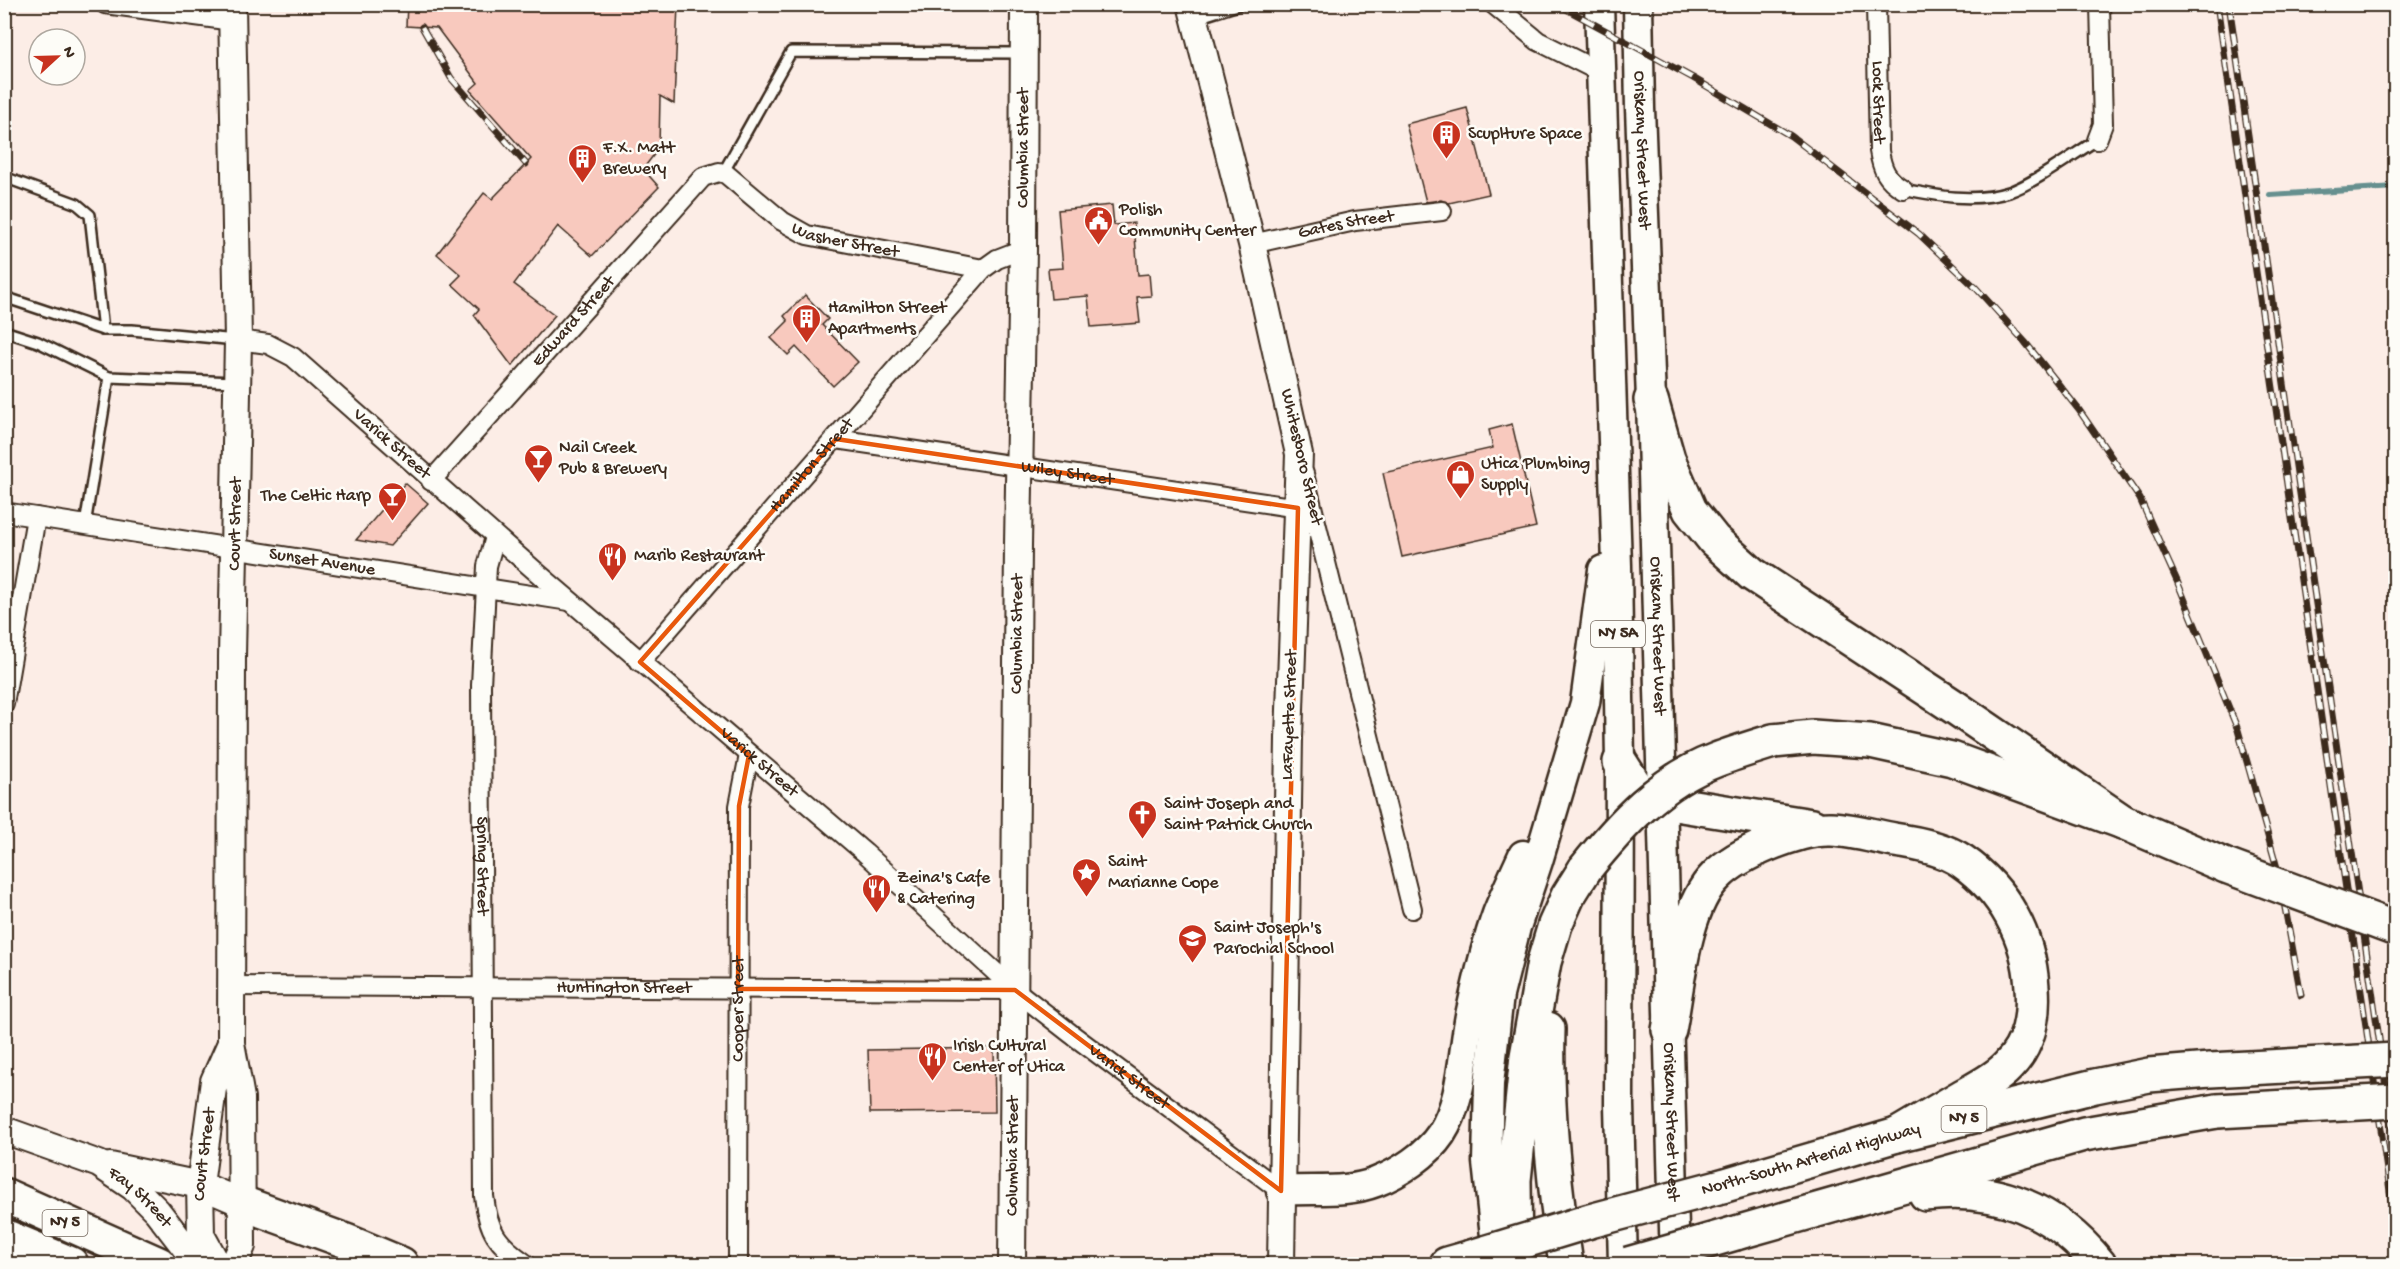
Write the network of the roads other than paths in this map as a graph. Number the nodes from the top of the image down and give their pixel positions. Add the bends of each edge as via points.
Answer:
1 (105, 4) edge
2 (1023, 4) edge
3 (1240, 4) edge
4 (1493, 4) edge
5 (1599, 4) edge
6 (1638, 4) edge
7 (1876, 4) edge
8 (2100, 4) edge
9 (1193, 12) edge
10 (232, 13) edge
11 (1023, 53) junction
12 (1602, 74) junction
13 (2097, 140) joint
14 (723, 173) junction
15 (4, 177) edge
16 (1903, 189) joint
17 (1442, 211) dead end
18 (1252, 244) junction
19 (1023, 249) junction
20 (982, 269) junction
21 (4, 297) edge
22 (103, 330) junction
23 (4, 331) edge
24 (238, 340) junction
25 (109, 377) junction
26 (238, 382) junction
27 (1652, 399) junction
28 (836, 439) junction
29 (1299, 454) junction
30 (1020, 467) junction
31 (431, 481) junction
32 (1614, 482) junction
33 (1298, 508) junction
34 (4, 512) edge
35 (36, 517) junction
36 (86, 525) junction
37 (495, 537) junction
38 (235, 549) junction
39 (485, 589) junction
40 (569, 601) junction
41 (640, 662) junction
42 (4, 704) edge
43 (749, 755) junction
44 (1620, 762) junction
45 (1663, 802) junction
46 (1553, 812) junction
47 (2123, 822) junction
48 (1830, 829) junction
49 (1585, 869) junction
50 (1412, 909) dead end
51 (2396, 929) edge
52 (232, 986) junction
53 (482, 986) junction
54 (738, 989) junction
55 (1015, 990) junction
56 (1669, 1030) junction
57 (231, 1042) junction
58 (2396, 1060) edge
59 (2396, 1101) edge
60 (4, 1130) edge
61 (1897, 1135) junction
62 (99, 1164) junction
63 (200, 1185) junction
64 (1281, 1191) junction
65 (4, 1195) edge
66 (242, 1203) junction
67 (1832, 1206) junction
68 (4, 1236) edge
69 (1471, 1262) edge
70 (1674, 1262) edge
71 (71, 1264) edge
72 (159, 1264) edge
73 (198, 1264) edge
74 (217, 1264) edge
75 (234, 1264) edge
76 (401, 1264) edge
77 (526, 1264) edge
78 (738, 1264) edge
79 (1012, 1264) edge
80 (1281, 1264) edge
81 (1515, 1264) edge
82 (1566, 1264) edge
83 (1623, 1264) edge
84 (1628, 1264) edge
85 (2098, 1264) edge

1 - 10 street
2 - 11 street, Columbia Street
3 - 9 lane
4 - 12 street via 1538,41
5 - 12 main road, Oriskany Street West / NY 5A
6 - 27 main road, Oriskany Street West / NY 5A
7 - 16 street, Lock Street via 1881,167 1890,182
8 - 13 street via 2103,124
9 - 18 street, Whitesboro Street
10 - 24 street, Court Street
11 - 14 lane via 792,52
11 - 19 street, Columbia Street
12 - 32 main road, Oriskany Street West / NY 5A
13 - 16 lane via 2009,192 1970,198
14 - 20 street, Washer Street via 782,221 807,235
14 - 31 street, Edward Street via 703,177
15 - 22 lane via 77,204 90,215
17 - 18 street, Gates Street via 1355,221
18 - 29 street, Whitesboro Street
19 - 20 street
19 - 30 street, Columbia Street
20 - 28 street, Hamilton Street
21 - 22 lane
22 - 24 lane
23 - 25 lane via 38,342
24 - 26 street, Court Street
24 - 31 street, Varick Street via 268,344 293,357
25 - 26 lane
25 - 36 lane
26 - 38 street, Court Street
27 - 45 main road, Oriskany Street West / NY 5A
27 - 47 highway via 1668,459 1690,510 1752,574
28 - 30 street, Wiley Street
28 - 41 street, Hamilton Street
29 - 33 street, LaFayette Street
29 - 50 street, Whitesboro Street
30 - 33 street, Wiley Street
30 - 55 street, Columbia Street
31 - 37 street, Varick Street
32 - 44 main road, Oriskany Street West / NY 5A
32 - 46 main road via 1585,703
33 - 64 street, LaFayette Street via 1289,738
34 - 35 street, Sunset Avenue
35 - 36 street, Sunset Avenue
35 - 42 street
36 - 38 street, Sunset Avenue
37 - 39 street, Spring Street
37 - 40 street, Varick Street
38 - 39 street, Sunset Avenue
38 - 52 street, Court Street
39 - 40 street, Sunset Avenue
39 - 53 street, Spring Street via 481,685
40 - 41 street, Varick Street
41 - 43 street, Varick Street
43 - 54 street, Cooper Street via 739,806
43 - 55 street, Varick Street via 866,853
44 - 45 highway via 1638,790
44 - 83 main road, Oriskany Street West / NY 5A via 1619,1105
45 - 48 highway
45 - 56 main road, Oriskany Street West / NY 5A
46 - 64 main road via 1525,850 1497,915 1471,1011 1452,1111 1441,1134 1411,1162 1374,1183 1338,1191
46 - 69 main road via 1499,995 1489,1084 1487,1162
47 - 49 highway, bridge via 1952,759 1870,741 1813,737 1773,741 1714,760 1670,784 1616,830
47 - 51 highway, bridge via 2226,866
48 - 56 highway via 1784,838 1732,862 1714,877 1697,901
48 - 61 highway via 1917,844 1960,859 2004,901 2027,951 2034,1004 2031,1027 2022,1047 1990,1081
49 - 81 highway via 1555,925 1544,962 1527,1056 1514,1180
49 - 82 highway via 1562,946 1549,1022 1547,1062 1555,1188
52 - 53 street, Huntington Street
52 - 57 street, Court Street
53 - 54 street, Huntington Street
53 - 77 street, Spring Street via 487,1217 505,1250
54 - 55 street, Huntington Street
54 - 78 street, Cooper Street
55 - 64 street, Varick Street
55 - 79 street, Columbia Street
56 - 70 main road, Oriskany Street West / NY 5A
57 - 63 street, Court Street via 214,1081
57 - 66 street, Court Street via 241,1098
58 - 61 highway, North-South Arterial Highway / NY 5, bridge via 2149,1075
59 - 67 highway, bridge via 2217,1111 2084,1134
60 - 62 street, Fay Street
61 - 69 highway, North-South Arterial Highway / NY 5, bridge via 1590,1221
62 - 63 street, Fay Street
62 - 73 street, Fay Street via 149,1203
63 - 66 street, Fay Street
63 - 74 street, Court Street via 201,1235
64 - 80 street, LaFayette Street
65 - 72 highway, NY 5
66 - 75 street, Court Street via 242,1246
66 - 76 highway
67 - 84 highway, bridge
67 - 85 highway via 1949,1191 2003,1197 2057,1224 2085,1247
68 - 71 highway, NY 5

